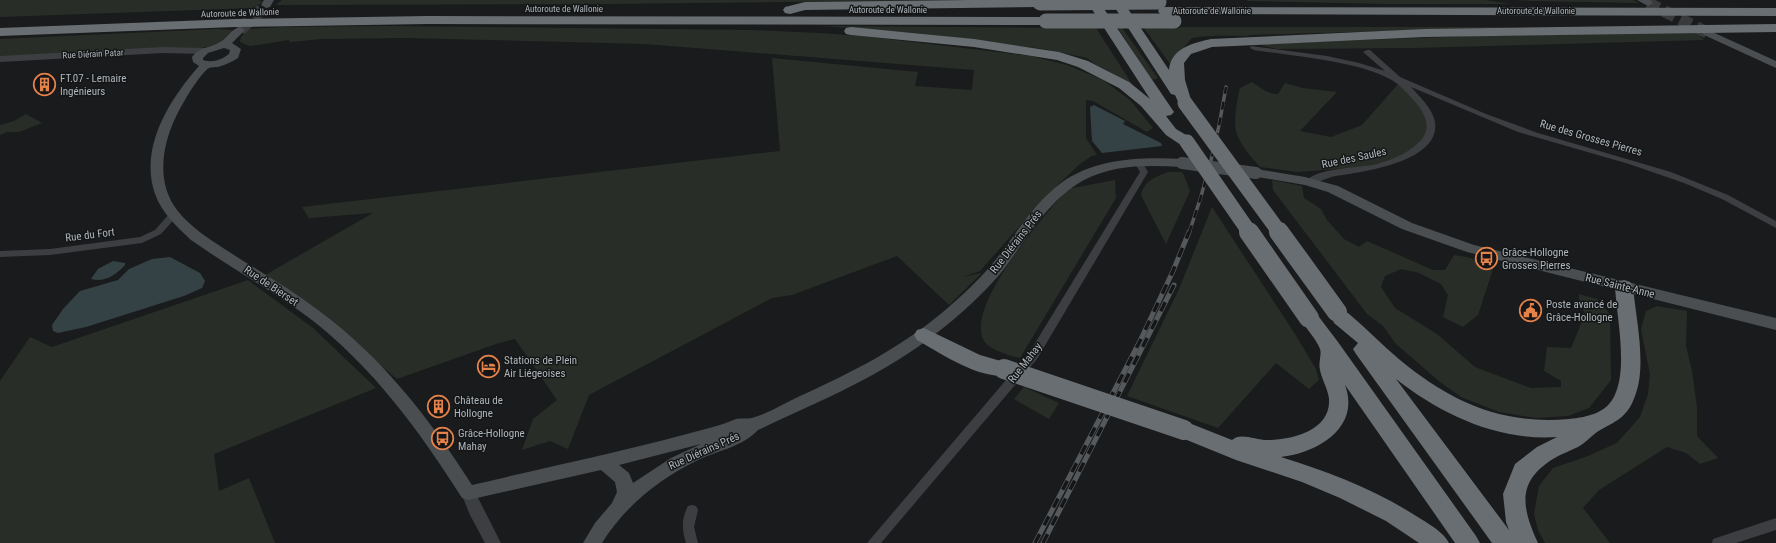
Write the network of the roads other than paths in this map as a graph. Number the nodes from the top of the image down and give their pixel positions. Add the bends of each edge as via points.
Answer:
1 (973, 0) edge
2 (1086, 0) edge
3 (1092, 0) edge
4 (1106, 0) edge
5 (1116, 0) edge
6 (1227, 0) edge
7 (1493, 0) edge
8 (990, 2) junction
9 (1192, 3) junction
10 (1162, 6) junction
11 (790, 10) junction
12 (1043, 11) junction
13 (1517, 11) junction
14 (1571, 11) junction
15 (1776, 12) edge
16 (1103, 17) junction
17 (725, 21) junction
18 (1776, 21) edge
19 (0, 22) edge
20 (1776, 28) edge
21 (240, 30) tunnel mouth
22 (0, 32) edge
23 (1708, 33) tunnel mouth
24 (1145, 44) junction
25 (223, 45) junction
26 (1254, 48) dead end
27 (1367, 52) dead end
28 (202, 58) junction
29 (0, 59) edge
30 (1776, 65) edge
31 (1172, 77) junction
32 (1398, 80) junction
33 (1150, 99) junction
34 (1138, 162) junction
35 (1310, 182) junction
36 (173, 215) junction
37 (1776, 225) edge
38 (0, 254) edge
39 (1624, 287) junction
40 (1339, 315) junction
41 (1776, 324) edge
42 (929, 332) junction
43 (1331, 347) junction
44 (752, 425) junction
45 (1592, 425) junction
46 (1187, 431) junction
47 (602, 462) junction
48 (468, 493) junction
49 (619, 506) junction
50 (692, 510) dead end
51 (1776, 524) edge
52 (493, 543) edge
53 (592, 543) edge
54 (692, 543) edge
55 (873, 543) edge
56 (1437, 543) edge
57 (1468, 543) edge
58 (1505, 543) edge
59 (1526, 543) edge
60 (1718, 543) edge

1 - 8 highway
2 - 16 highway
3 - 16 highway
4 - 24 highway
5 - 24 highway
6 - 9 highway
7 - 14 highway
8 - 11 highway via 805,6
8 - 12 highway
9 - 10 highway
9 - 13 highway via 1499,7
10 - 12 highway, Autoroute de Wallonie
10 - 13 highway, Autoroute de Wallonie
11 - 12 highway, Autoroute de Wallonie
11 - 19 highway, Autoroute de Wallonie via 318,10
12 - 17 highway, Autoroute de Wallonie
12 - 18 highway, Autoroute de Wallonie, bridge via 1174,21
13 - 14 highway, Autoroute de Wallonie
14 - 15 highway, Autoroute de Wallonie
16 - 33 highway
17 - 22 highway, Autoroute de Wallonie via 305,21
17 - 33 highway via 740,25 905,36 1059,56 1083,64
20 - 31 highway via 1425,33 1221,42 1200,45 1184,53 1178,59
21 - 25 main road
23 - 30 main road
24 - 31 highway
25 - 28 main road
25 - 28 main road via 236,49 234,56 221,63
26 - 32 street, Rue des Grosses Pierres via 1354,64
27 - 32 street, Rue des Saules
28 - 29 street, Rue Diérain Patar via 186,51 163,50
28 - 36 main road, Rue de Bierset via 170,116 157,162 157,178
31 - 40 highway, bridge via 1185,103
32 - 35 street, Rue des Saules via 1426,109 1432,121 1431,132 1425,141 1405,157 1364,169 1325,175
32 - 37 street, Rue des Grosses Pierres via 1522,131 1674,176 1764,216
33 - 43 highway, bridge via 1171,132 1187,142
34 - 35 main road, Rue Diérains Prés, bridge via 1182,163
34 - 42 main road, Rue Diérains Prés via 1084,175 1058,192 984,282
34 - 55 street, Rue Mahay via 1144,172 1033,356
35 - 39 main road, Rue Sainte-Anne via 1343,193 1436,238
36 - 38 street, Rue du Fort via 158,232 142,240 50,252
36 - 48 main road, Rue de Bierset via 202,242 277,289 344,339 387,381 424,428
39 - 41 main road, Rue Sainte-Anne
39 - 45 highway via 1631,359 1629,386 1624,398 1610,416
40 - 45 highway via 1393,366 1421,387 1465,411 1516,427 1552,429
40 - 58 highway
42 - 44 main road, Rue Diérains Prés via 871,370
42 - 46 highway, bridge via 959,353
43 - 46 highway via 1328,365 1340,405 1324,432 1294,447 1267,448 1246,447
43 - 57 highway
44 - 47 main road, Rue Diérains Prés via 739,425 706,436
44 - 49 main road, Rue Diérains Prés via 743,434 664,469
45 - 59 highway via 1571,440 1544,453 1522,471 1514,494 1517,522
46 - 56 highway via 1349,491 1391,512
47 - 48 main road, Rue Diérains Prés
47 - 49 main road, Rue Diérains Prés via 623,478 626,492
48 - 52 street
49 - 53 main road, Rue Diérains Prés
50 - 54 street via 688,527
51 - 60 street

